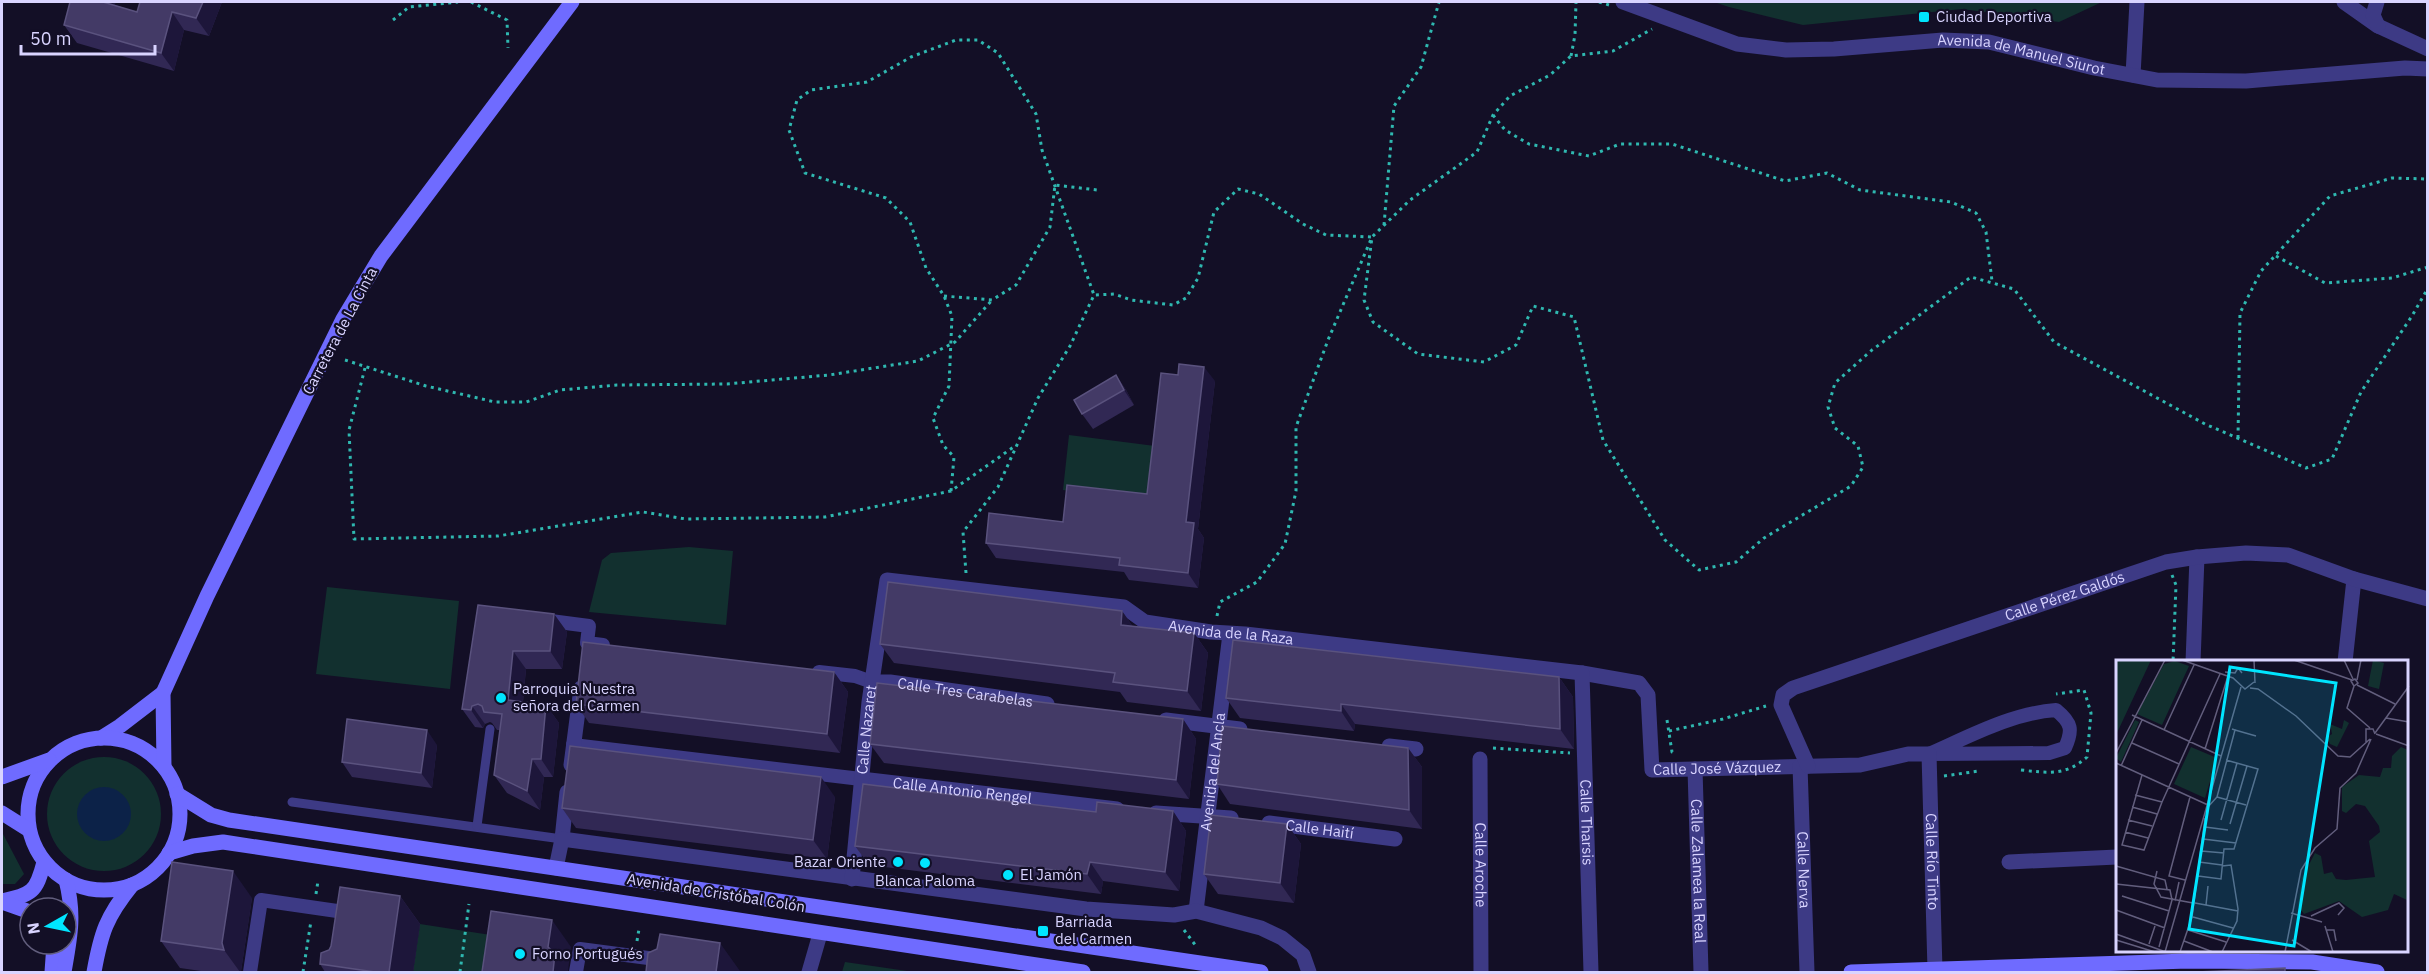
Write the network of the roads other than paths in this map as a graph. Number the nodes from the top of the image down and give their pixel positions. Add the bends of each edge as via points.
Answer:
1 (572, 2) edge
2 (2137, 2) edge
3 (2344, 2) edge
4 (2377, 2) edge
5 (1629, 3) edge
6 (2378, 26) junction
7 (2427, 49) edge
8 (2427, 69) edge
9 (2133, 75) junction
10 (2198, 557) junction
11 (2354, 579) junction
12 (887, 580) joint
13 (2427, 599) edge
14 (534, 620) edge
15 (1230, 634) junction
16 (622, 647) edge
17 (2193, 660) edge
18 (2345, 660) edge
19 (808, 670) edge
20 (1582, 673) junction
21 (582, 677) edge
22 (872, 682) junction
23 (162, 693) junction
24 (1065, 706) edge
25 (1147, 717) edge
26 (1219, 727) junction
27 (490, 729) edge
28 (1254, 731) edge
29 (101, 738) junction
30 (1370, 744) edge
31 (1968, 744) joint
32 (573, 745) junction
33 (1416, 749) dead end
34 (1484, 754) road end
35 (1929, 754) junction
36 (50, 760) junction
37 (1804, 766) junction
38 (164, 767) junction
39 (1695, 769) junction
40 (2, 777) edge
41 (861, 779) junction
42 (177, 794) junction
43 (292, 802) dead end
44 (2, 813) edge
45 (1208, 815) junction
46 (477, 826) junction
47 (29, 830) junction
48 (562, 839) junction
49 (1395, 839) dead end
50 (169, 853) junction
51 (2116, 857) edge
52 (44, 862) junction
53 (2009, 862) dead end
54 (556, 868) junction
55 (852, 879) junction
56 (66, 880) junction
57 (132, 885) junction
58 (2, 902) edge
59 (18, 908) edge
60 (1196, 911) junction
61 (348, 933) edge
62 (820, 934) junction
63 (53, 956) edge
64 (2313, 957) edge
65 (2185, 962) edge
66 (1935, 970) junction
67 (1981, 970) edge
68 (52, 972) edge
69 (64, 972) edge
70 (94, 972) edge
71 (250, 972) edge
72 (576, 972) edge
73 (669, 972) edge
74 (809, 972) edge
75 (1083, 972) edge
76 (1261, 972) edge
77 (1309, 972) edge
78 (1481, 972) edge
79 (1591, 972) edge
80 (1701, 972) edge
81 (1807, 972) edge
82 (1851, 972) edge
83 (2377, 972) edge

1 - 23 main road, Carretera de La Cinta via 381,256 349,308
2 - 9 street
3 - 6 street
4 - 6 street via 2373,15
5 - 9 street, Avenida de Manuel Siurot via 1737,44 1786,50 1943,40 1989,42
6 - 7 street
8 - 9 street, Avenida de Manuel Siurot via 2246,81 2157,80
10 - 11 street, Calle Pérez Galdós via 2288,555
10 - 17 street
10 - 37 street, Calle Pérez Galdós via 2166,562 1793,688 1783,695 1782,705
11 - 13 street, Calle Pérez Galdós
11 - 18 street
12 - 15 street, Avenida de la Raza via 1124,608 1145,622
12 - 22 street, Calle Nazaret
14 - 16 street via 589,626 586,649
15 - 20 street, Avenida de la Raza
15 - 26 street, Avenida del Ancla
19 - 22 street, Calle Tres Carabelas
20 - 39 street, Calle José Vázquez via 1639,683 1648,695 1652,770
20 - 79 street, Calle Tharsis
21 - 32 street
22 - 24 street, Calle Tres Carabelas
22 - 41 street, Calle Nazaret
23 - 29 main road, Carretera de La Cinta
23 - 38 main road, Carretera de La Cinta
25 - 26 street
26 - 28 street
26 - 45 street, Avenida del Ancla
27 - 46 lane
29 - 36 main road via 65,748
29 - 38 main road via 125,741 146,751
30 - 33 street
31 - 31 street via 1968,748 2056,747 2067,735 2065,724 2051,716
32 - 41 street, Calle Antonio Rengel
32 - 48 street
34 - 78 street, Calle Aroche
35 - 35 street via 2049,753 2065,748 2071,734 2068,719 2056,710 2038,711
35 - 37 street, Calle José Vázquez via 1908,754 1860,765
35 - 66 street, Calle Río Tinto
36 - 40 main road
36 - 47 main road via 31,792
37 - 39 street, Calle José Vázquez
37 - 81 street, Calle Nerva
38 - 42 main road
39 - 80 street, Calle Zalamea la Real
41 - 45 street, Calle Antonio Rengel via 1188,817
41 - 55 street, Calle Nazaret
42 - 50 main road via 180,814
42 - 54 main road, Avenida de Cristóbal Colón via 211,815 229,820
43 - 46 lane
44 - 47 main road
45 - 49 street, Calle Haití
45 - 60 street, Avenida del Ancla
46 - 48 lane
47 - 52 main road
48 - 54 street
48 - 55 street
50 - 57 main road via 147,877
50 - 62 main road, Avenida de Cristóbal Colón via 223,842
51 - 53 street
52 - 56 main road
52 - 58 main road via 38,884 28,895
54 - 76 main road, Avenida de Cristóbal Colón
55 - 60 street via 1086,909 1174,915
56 - 57 main road via 98,890
56 - 69 main road via 72,903
57 - 70 main road via 101,933
58 - 59 main road
60 - 77 street via 1261,927 1282,938 1302,955
61 - 71 street via 351,913 261,900
62 - 74 street
62 - 75 main road, Avenida de Cristóbal Colón
63 - 68 main road
64 - 65 main road
64 - 83 main road
65 - 67 main road
66 - 67 main road
66 - 82 main road
72 - 73 street via 579,949 671,961

